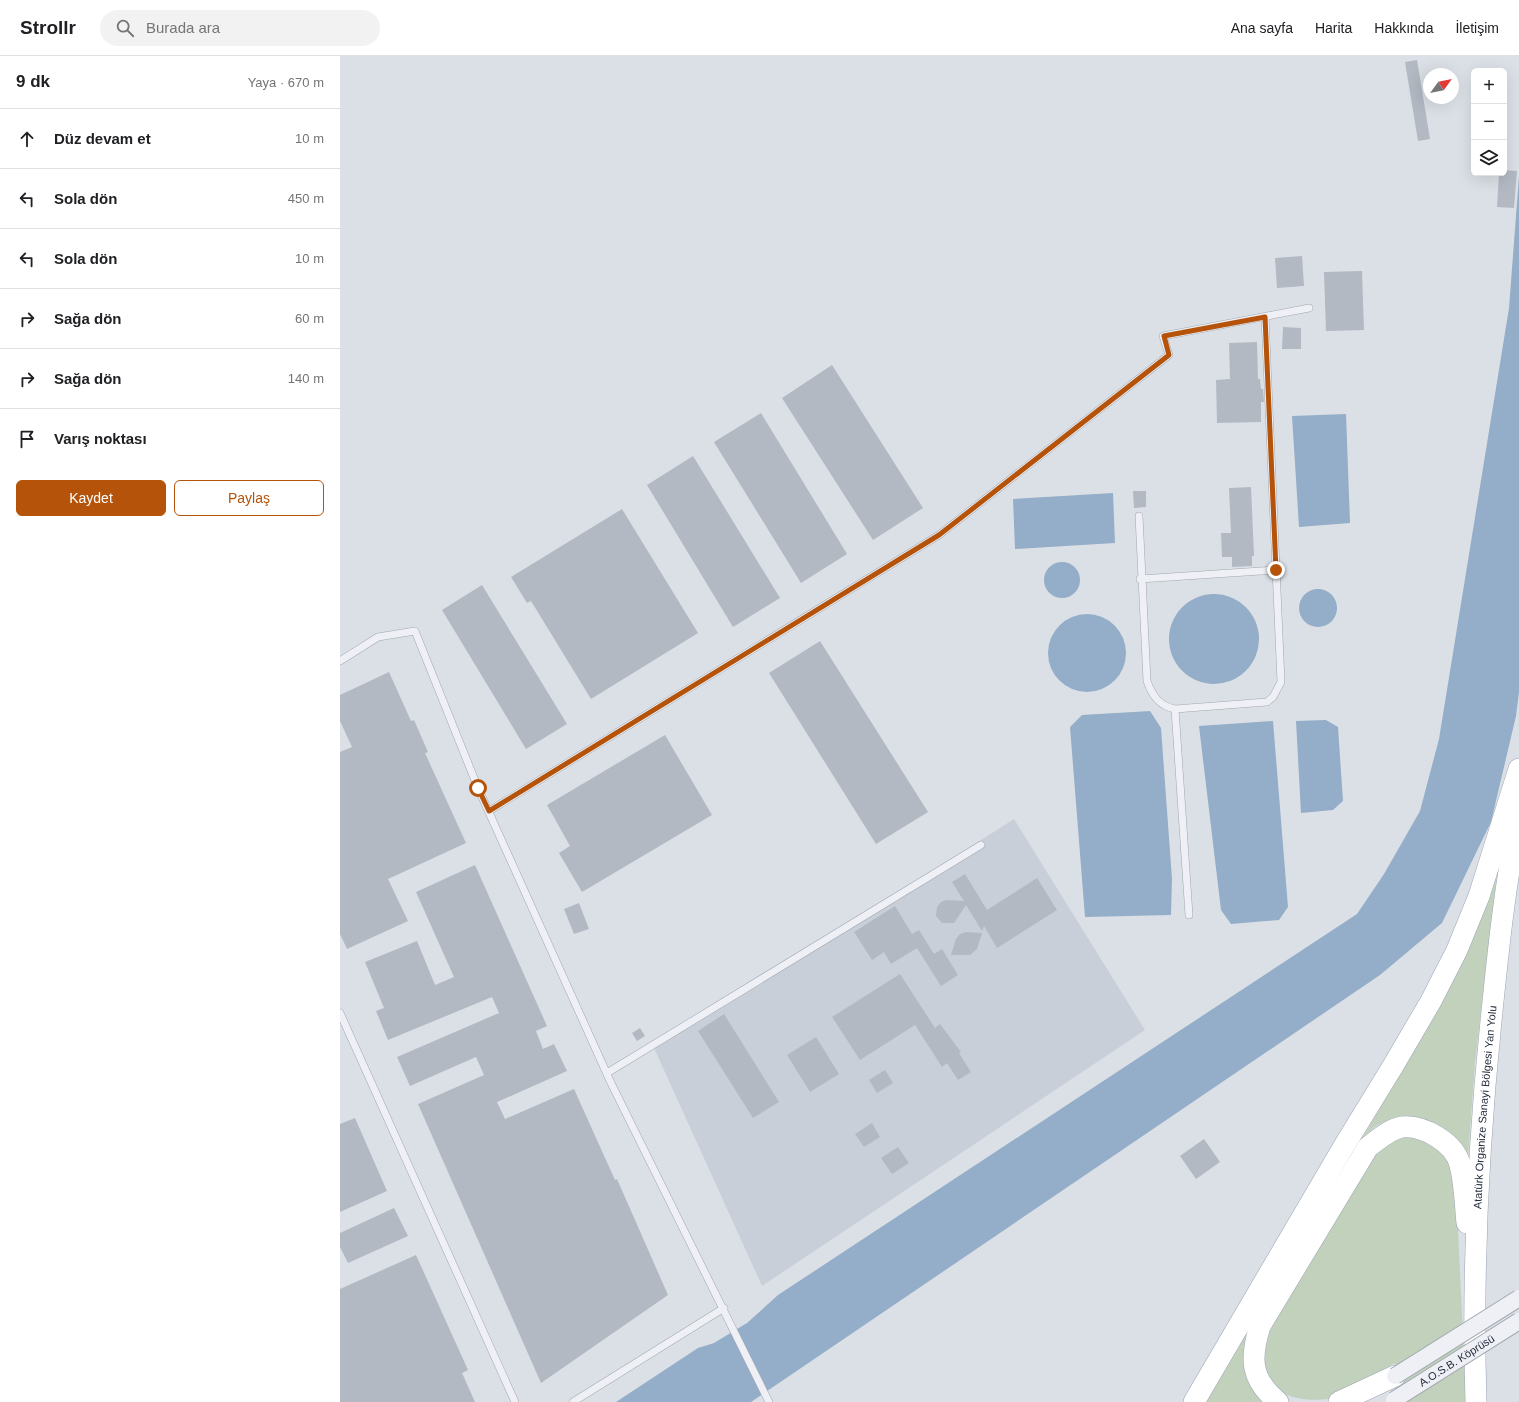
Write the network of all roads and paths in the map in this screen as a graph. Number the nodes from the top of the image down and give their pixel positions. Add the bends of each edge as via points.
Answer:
1 (1309, 308) dead end
2 (1265, 317) junction
3 (1139, 516) dead end
4 (1276, 570) junction
5 (1140, 579) junction
6 (340, 661) edge
7 (1175, 710) junction
8 (1519, 770) edge
9 (489, 811) junction
10 (1519, 815) edge
11 (981, 846) dead end
12 (1189, 915) dead end
13 (340, 1013) edge
14 (607, 1073) junction
15 (1474, 1281) junction
16 (1519, 1298) edge
17 (725, 1311) junction
18 (1519, 1321) edge
19 (1395, 1376) joint
20 (1394, 1400) dead end
21 (515, 1402) edge
22 (574, 1402) edge
23 (769, 1402) edge
24 (1194, 1402) edge
25 (1278, 1402) edge
26 (1339, 1402) edge
27 (1476, 1402) edge

1 - 2 lane
2 - 4 lane
2 - 9 lane via 1164,336 1169,355 939,535
3 - 5 lane
4 - 5 lane
4 - 7 lane via 1281,682 1273,697 1267,702
5 - 7 lane via 1147,681 1160,704
6 - 9 lane via 378,637 415,631
7 - 12 lane
8 - 24 main road via 1479,896 1457,950 1435,994
9 - 14 lane
10 - 15 main road, Atatürk Organize Sanayi Bölgesi Yan Yolu via 1499,936 1484,1090
11 - 14 lane
13 - 21 lane
14 - 17 lane
15 - 25 main road via 1460,1164 1448,1145 1422,1129 1402,1128 1386,1134 1368,1147 1260,1326 1253,1348 1254,1365 1261,1386
15 - 27 main road, Atatürk Organize Sanayi Bölgesi Yan Yolu
16 - 19 street, A.O.S.B. Köprüsü, bridge
17 - 22 lane
17 - 23 lane
18 - 20 street, A.O.S.B. Köprüsü, bridge
19 - 26 main road

